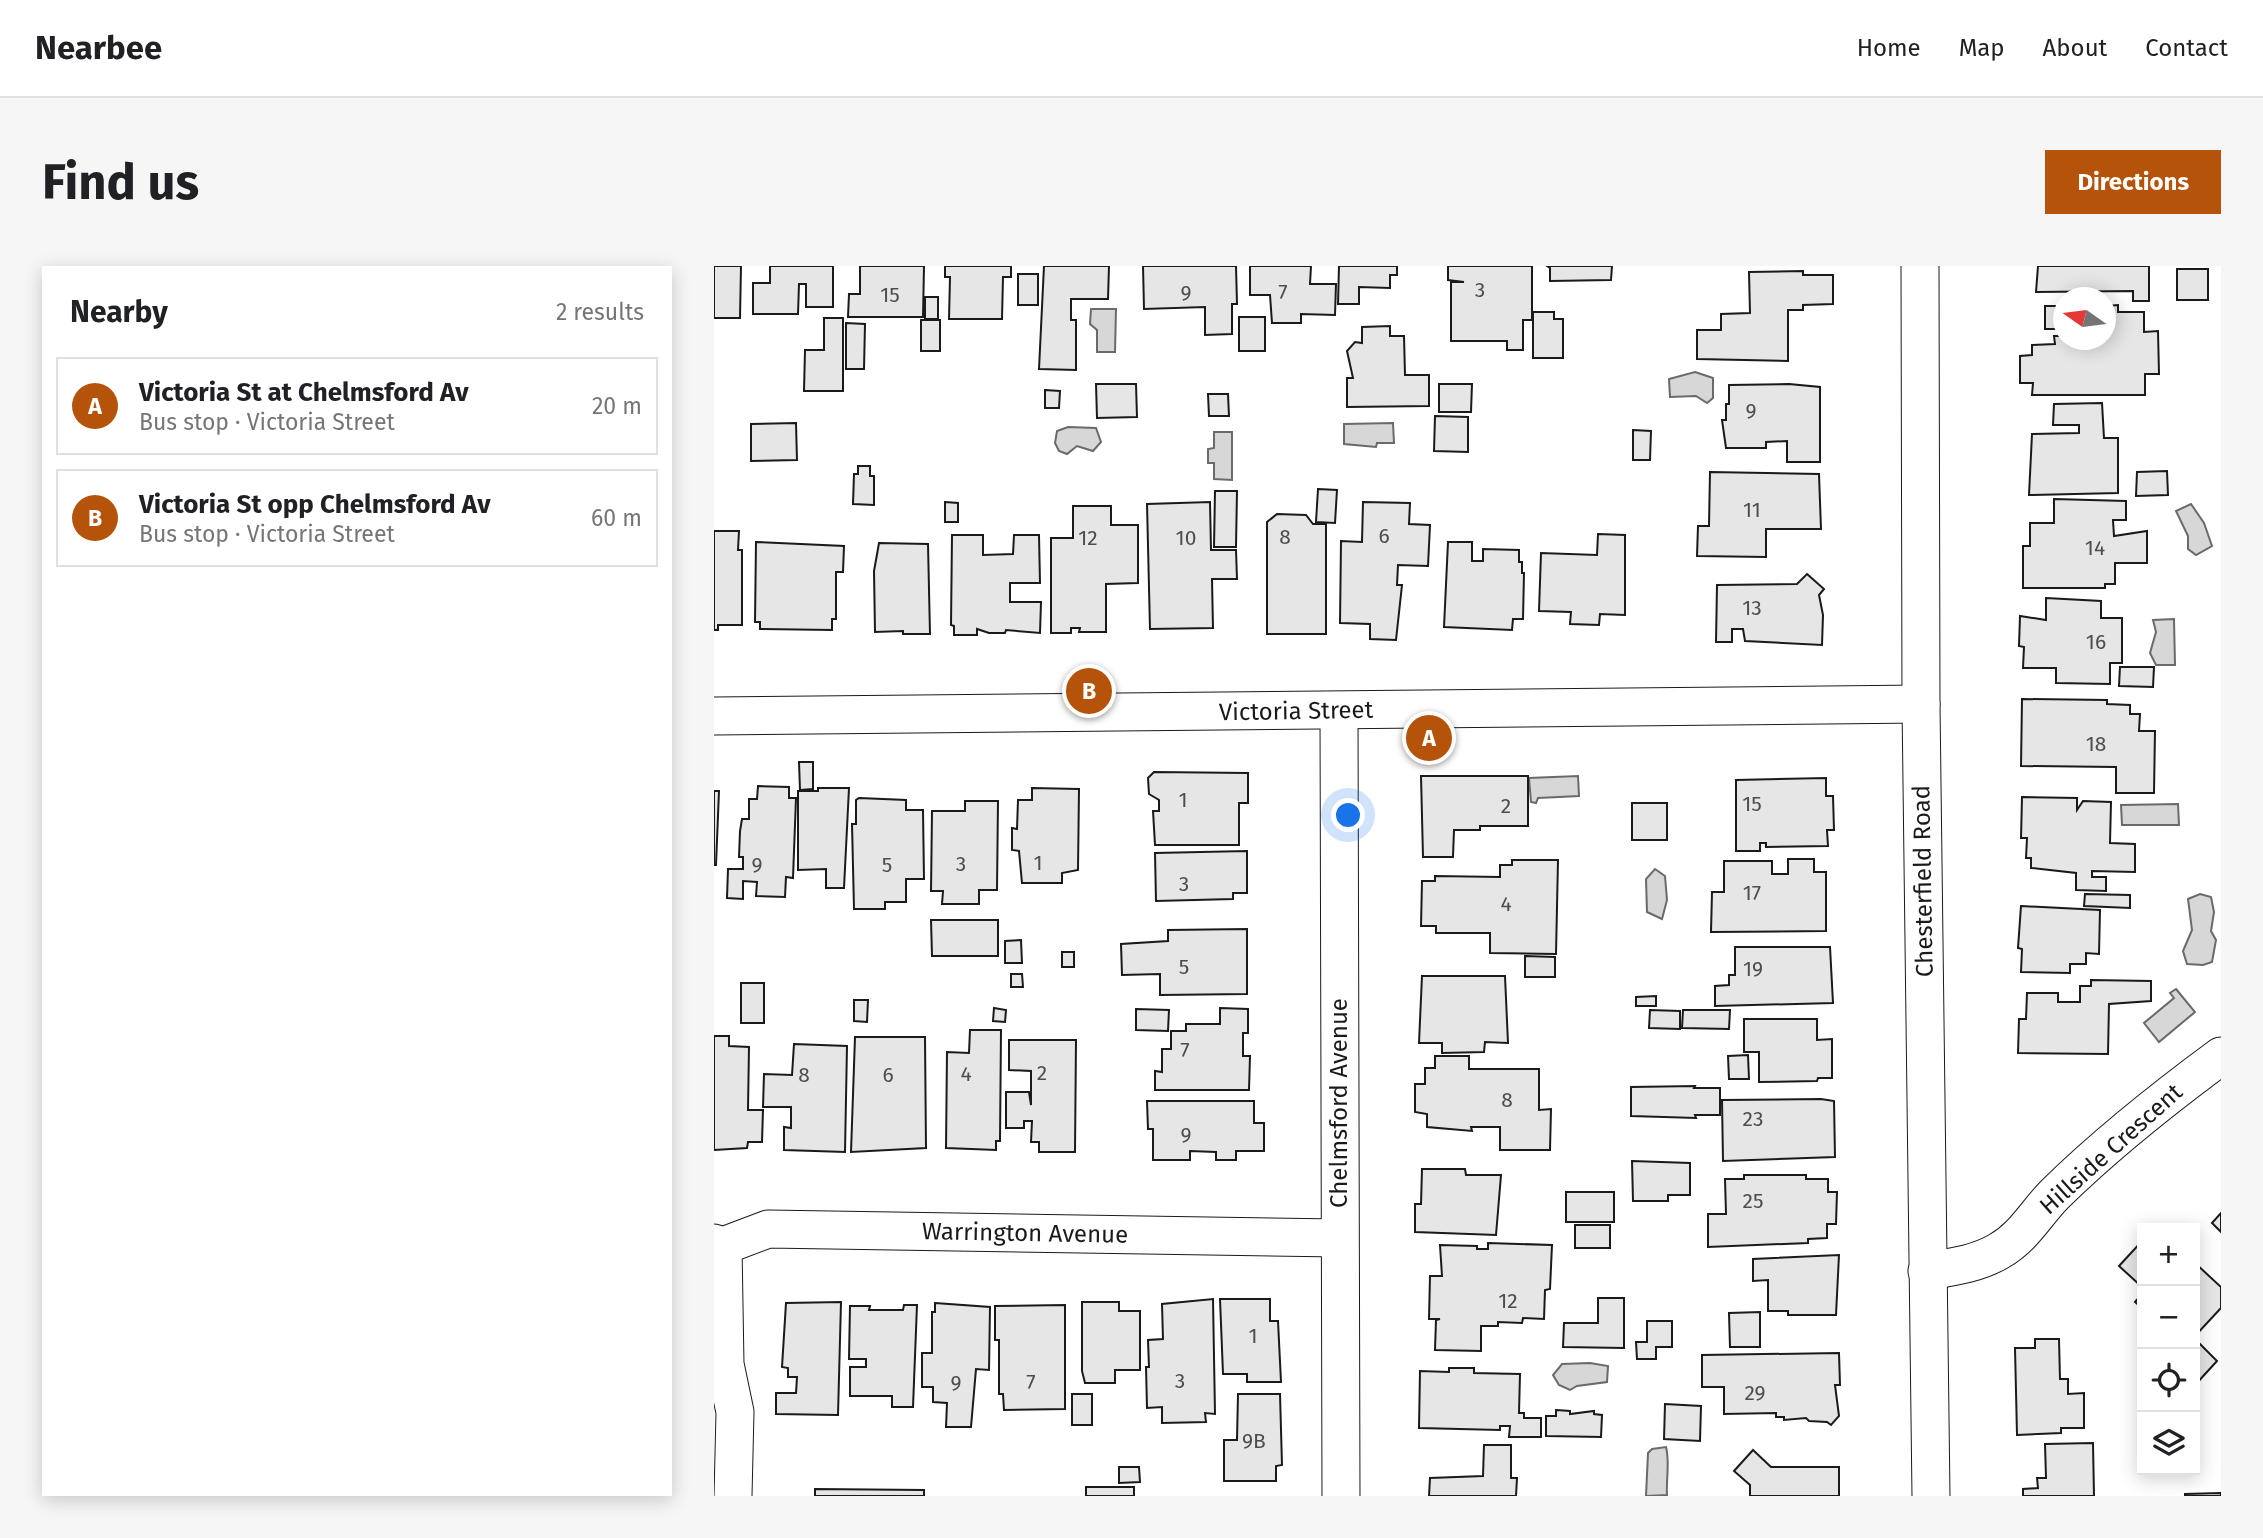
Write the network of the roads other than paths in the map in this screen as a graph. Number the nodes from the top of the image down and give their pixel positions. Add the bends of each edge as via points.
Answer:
1 (1920, 266) edge
2 (1921, 704) junction
3 (1339, 711) junction
4 (714, 716) edge
5 (2221, 1056) edge
6 (1339, 1238) junction
7 (719, 1245) edge
8 (1927, 1271) junction
9 (733, 1496) edge
10 (1340, 1496) edge
11 (1931, 1496) edge

1 - 2 street, Chesterfield Road
2 - 3 street, Victoria Street
2 - 8 street, Chesterfield Road
3 - 4 street, Victoria Street
3 - 6 street, Chelmsford Avenue
5 - 8 street, Hillside Crescent via 2054,1194 2021,1235 2002,1250 1984,1259
6 - 7 street, Warrington Avenue via 768,1229
6 - 10 street, Chelmsford Avenue
7 - 9 street via 724,1364 735,1412
8 - 11 street, Chesterfield Road

